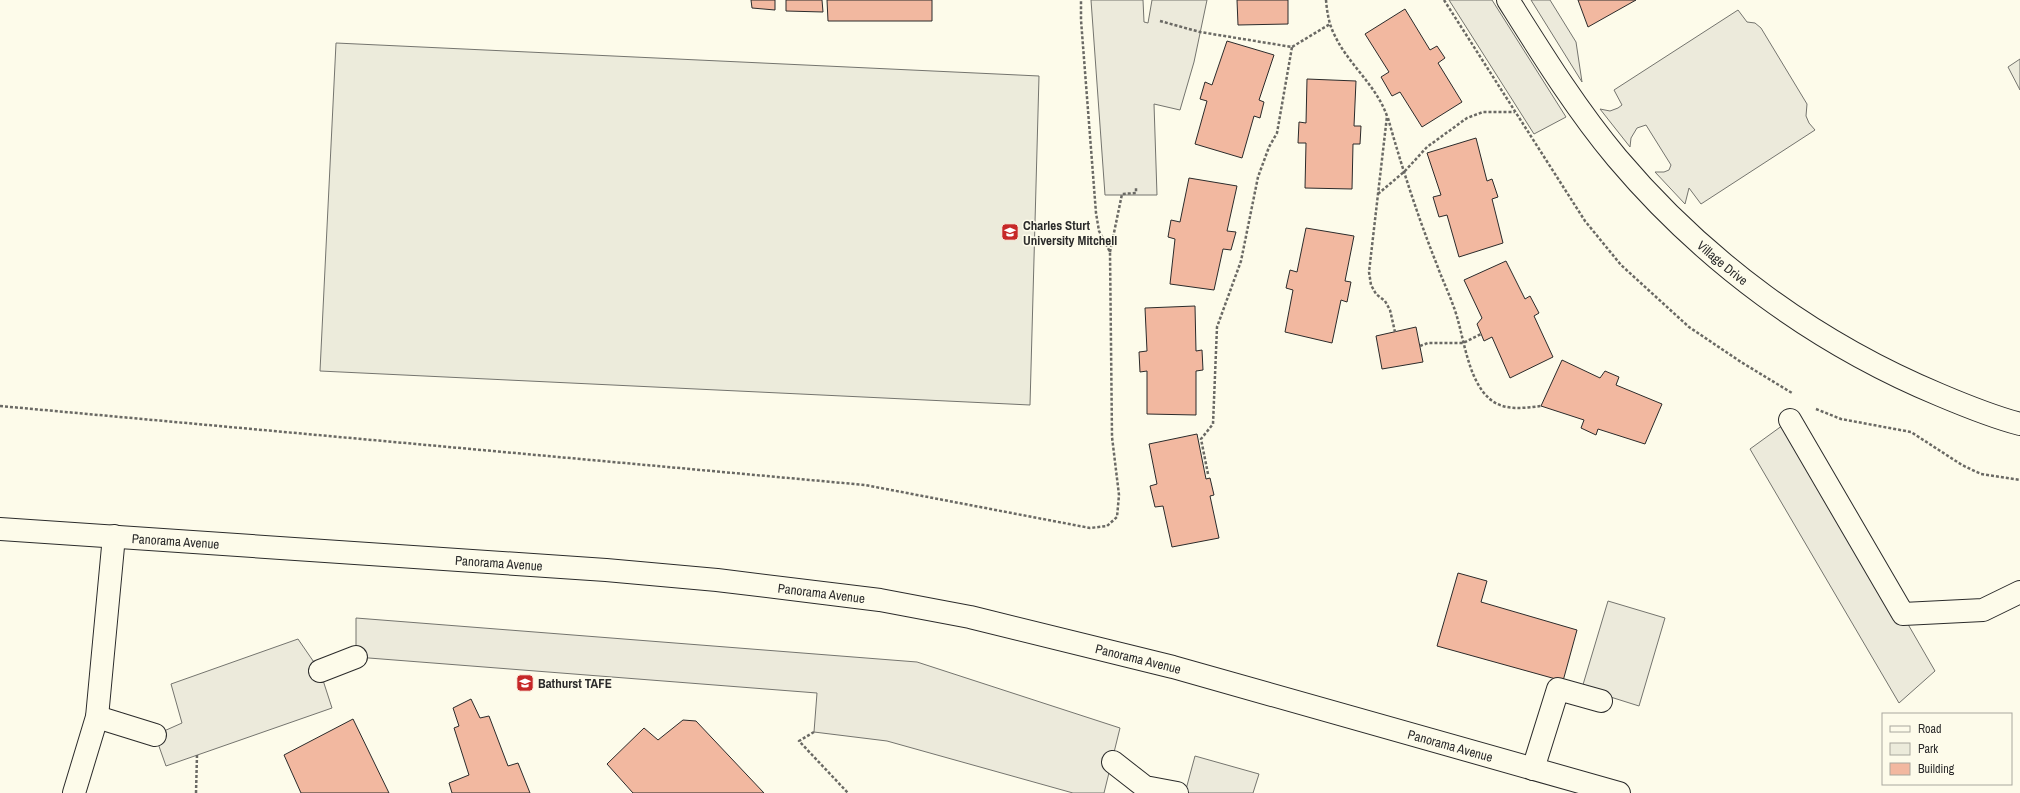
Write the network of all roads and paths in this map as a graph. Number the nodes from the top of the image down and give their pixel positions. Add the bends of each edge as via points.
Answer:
1 (1080, 0) edge
2 (1326, 0) edge
3 (1444, 0) edge
4 (1508, 0) edge
5 (1160, 21) dead end
6 (1330, 24) junction
7 (1292, 47) junction
8 (1515, 112) junction
9 (1387, 116) junction
10 (1403, 172) junction
11 (1136, 188) dead end
12 (1378, 194) junction
13 (1110, 252) junction
14 (1395, 332) dead end
15 (1481, 334) dead end
16 (1463, 343) junction
17 (1420, 346) dead end
18 (1794, 394) dead end
19 (0, 406) edge
20 (1541, 406) dead end
21 (1811, 407) dead end
22 (1790, 420) dead end
23 (2020, 424) edge
24 (1208, 474) dead end
25 (2020, 480) edge
26 (0, 529) edge
27 (114, 536) junction
28 (2020, 592) edge
29 (356, 657) dead end
30 (320, 671) dead end
31 (1601, 701) dead end
32 (97, 717) junction
33 (814, 732) dead end
34 (155, 736) dead end
35 (197, 755) dead end
36 (1112, 762) dead end
37 (1533, 769) junction
38 (1144, 790) edge
39 (74, 793) edge
40 (196, 793) edge
41 (848, 793) edge
42 (1177, 793) edge
43 (1619, 793) edge

1 - 13 path via 1096,214 1099,232
2 - 6 path
3 - 8 path
4 - 23 street, Village Drive via 1555,75 1608,147 1702,246 1806,326 1851,353 1952,400
5 - 7 path via 1200,32
6 - 7 path
6 - 9 path via 1347,55 1382,102
7 - 24 path via 1277,133 1258,177 1241,261 1218,328 1213,424 1201,439
8 - 10 path via 1483,112 1467,118 1427,147
8 - 18 path via 1584,221 1621,265 1689,327
9 - 10 path
9 - 12 path
10 - 12 path
10 - 16 path via 1454,306
11 - 13 path via 1136,193 1122,194
12 - 14 path via 1369,272 1371,285 1390,310
13 - 19 path via 1112,437 1120,494 1117,517 1108,526 1090,528 866,485
15 - 16 path
16 - 17 path via 1433,343
16 - 20 path via 1481,389 1492,400 1507,407 1522,409
21 - 25 path via 1841,419 1911,432 1962,465 1981,474
22 - 28 street via 1903,614 1983,610
26 - 27 street, Panorama Avenue
27 - 32 street
27 - 37 street, Panorama Avenue via 606,570 717,580 880,600 970,616 1173,667
29 - 30 street
31 - 37 street via 1558,689
32 - 34 street
32 - 39 street
33 - 41 path via 799,741
35 - 40 path
36 - 38 street
37 - 43 street, Panorama Avenue
38 - 42 street

